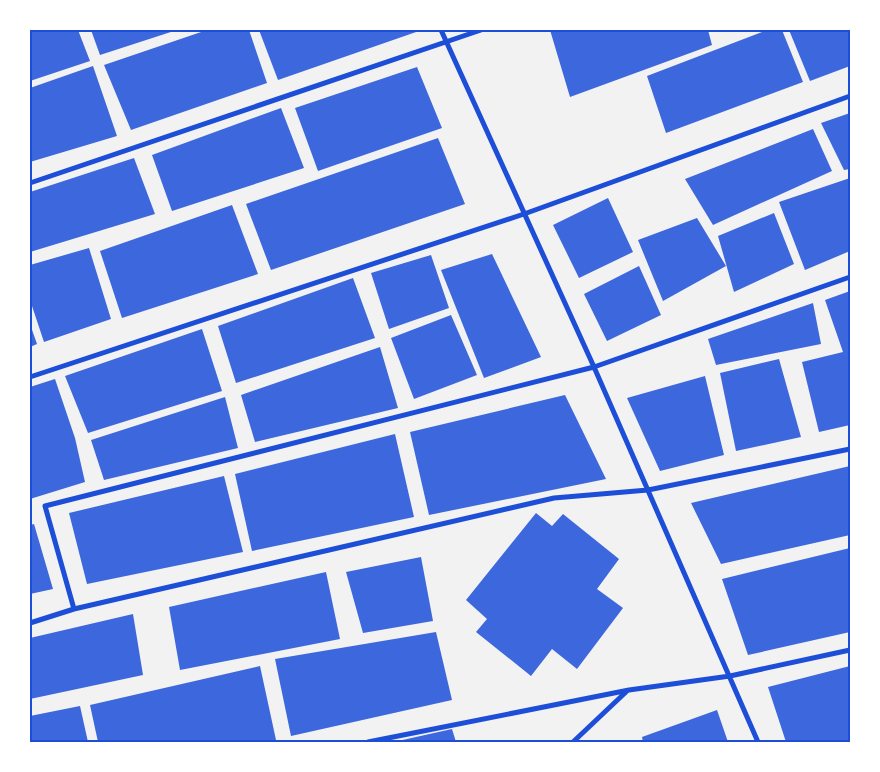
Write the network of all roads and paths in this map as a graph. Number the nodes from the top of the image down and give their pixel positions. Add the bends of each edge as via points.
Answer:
1 (441, 30) edge
2 (481, 30) edge
3 (446, 42) junction
4 (850, 96) edge
5 (30, 183) edge
6 (524, 214) junction
7 (850, 277) edge
8 (594, 367) junction
9 (30, 377) edge
10 (850, 448) edge
11 (648, 490) junction
12 (74, 610) junction
13 (30, 623) edge
14 (850, 650) edge
15 (730, 676) junction
16 (628, 690) junction
17 (368, 742) edge
18 (573, 742) edge
19 (758, 742) edge

1 - 3 street
2 - 3 street
3 - 5 street
3 - 6 street
4 - 6 street
6 - 8 street
6 - 9 street
7 - 8 street
8 - 11 street
8 - 12 street via 44,506
10 - 11 street
11 - 12 street via 554,498
11 - 15 street
12 - 13 street
14 - 15 street
15 - 16 street
15 - 19 street
16 - 17 street
16 - 18 street

